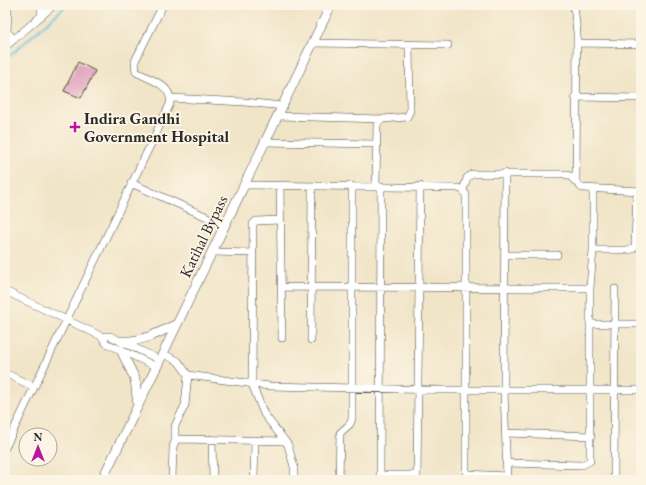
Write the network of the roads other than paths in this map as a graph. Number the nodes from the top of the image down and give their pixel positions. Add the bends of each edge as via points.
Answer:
1 (8, 5) edge
2 (41, 5) edge
3 (54, 5) edge
4 (163, 5) edge
5 (331, 5) edge
6 (574, 5) edge
7 (41, 16) junction
8 (6, 32) edge
9 (14, 39) junction
10 (577, 42) junction
11 (313, 43) junction
12 (641, 44) edge
13 (409, 45) junction
14 (448, 45) dead end
15 (5, 47) edge
16 (576, 97) junction
17 (171, 98) junction
18 (641, 98) edge
19 (283, 106) junction
20 (278, 116) junction
21 (383, 119) junction
22 (265, 142) junction
23 (376, 144) junction
24 (505, 174) junction
25 (576, 182) junction
26 (132, 183) junction
27 (245, 185) junction
28 (280, 186) junction
29 (352, 186) junction
30 (378, 186) junction
31 (420, 186) junction
32 (312, 187) junction
33 (593, 189) junction
34 (463, 190) junction
35 (639, 191) edge
36 (280, 220) junction
37 (225, 225) junction
38 (593, 250) junction
39 (212, 252) junction
40 (252, 254) junction
41 (557, 255) dead end
42 (505, 256) junction
43 (281, 287) junction
44 (311, 288) junction
45 (352, 288) junction
46 (380, 288) junction
47 (418, 288) junction
48 (466, 288) junction
49 (504, 288) junction
50 (590, 288) junction
51 (615, 289) dead end
52 (5, 291) edge
53 (66, 320) junction
54 (177, 324) junction
55 (591, 324) junction
56 (614, 324) junction
57 (641, 324) edge
58 (282, 338) dead end
59 (311, 340) dead end
60 (121, 345) junction
61 (160, 360) junction
62 (5, 373) edge
63 (188, 375) junction
64 (252, 384) junction
65 (34, 387) junction
66 (351, 389) junction
67 (380, 389) junction
68 (467, 389) junction
69 (504, 389) junction
70 (591, 389) junction
71 (615, 389) junction
72 (418, 390) junction
73 (641, 390) edge
74 (138, 406) junction
75 (506, 433) junction
76 (591, 436) junction
77 (212, 439) junction
78 (174, 440) junction
79 (255, 440) junction
80 (285, 441) junction
81 (5, 448) edge
82 (507, 464) junction
83 (466, 477) edge
84 (380, 478) edge
85 (417, 478) edge
86 (507, 478) edge
87 (102, 480) edge
88 (172, 480) edge
89 (213, 480) edge
90 (254, 480) edge
91 (294, 480) edge
92 (338, 480) edge
93 (614, 480) edge

1 - 8 street
2 - 7 street
3 - 7 street
4 - 17 street via 135,61 135,67 136,72 166,88
5 - 11 main road, Katihal Bypass
6 - 10 street
7 - 9 street
8 - 9 street
9 - 15 street
10 - 12 street
10 - 16 street
11 - 13 street
11 - 19 main road, Katihal Bypass
13 - 14 street
13 - 21 street via 409,114 405,117
16 - 18 street
16 - 25 street
17 - 19 street
17 - 26 street
19 - 20 main road, Katihal Bypass
20 - 21 street
20 - 22 main road, Katihal Bypass
21 - 23 street via 377,123
22 - 23 street
22 - 27 main road, Katihal Bypass
23 - 30 street
24 - 25 street via 564,174
24 - 34 street via 472,174 467,178
24 - 42 street
25 - 33 street via 582,188
26 - 37 street
26 - 53 street
27 - 28 street
27 - 37 main road, Katihal Bypass
28 - 32 street
28 - 36 street
29 - 30 street
29 - 32 street
29 - 45 street
30 - 31 street
30 - 46 street
31 - 34 street
31 - 47 street
32 - 44 street
33 - 35 street
33 - 38 street
34 - 48 street via 466,195
35 - 38 street via 634,248
36 - 40 street via 254,222
36 - 43 street
37 - 39 main road, Katihal Bypass
38 - 50 street
39 - 40 street
39 - 54 main road, Katihal Bypass
40 - 64 street
41 - 42 street
42 - 49 street
43 - 44 street
43 - 58 street
44 - 45 street
44 - 59 street
45 - 46 street
45 - 66 street
46 - 47 street
46 - 67 street
47 - 48 street
47 - 72 street
48 - 49 street
48 - 68 street
49 - 50 street
49 - 69 street
50 - 55 street
51 - 56 street
52 - 53 street
53 - 60 street via 101,336 110,336
53 - 65 street
54 - 60 main road
54 - 61 main road, Katihal Bypass
55 - 56 street
55 - 70 street
56 - 57 street
56 - 71 street
60 - 61 street
60 - 74 main road via 135,379
61 - 63 street via 178,361
61 - 74 main road, Katihal Bypass
62 - 65 street
63 - 64 street
63 - 78 street via 185,406 175,426
64 - 66 street
64 - 80 street via 264,414
65 - 81 street
66 - 67 street
66 - 92 street via 351,422 341,430 339,437
67 - 72 street
67 - 84 street
68 - 69 street
68 - 72 street
68 - 83 street
69 - 70 street
69 - 75 street
70 - 71 street
70 - 76 street
71 - 73 street
71 - 93 street
72 - 85 street
74 - 87 main road, Katihal Bypass
75 - 76 street
75 - 82 street
76 - 82 street via 590,459 586,464
77 - 78 street
77 - 79 street
77 - 89 street
78 - 88 street
79 - 80 street
79 - 90 street
80 - 91 street via 294,468
82 - 86 street
83 - 86 street
84 - 85 street

